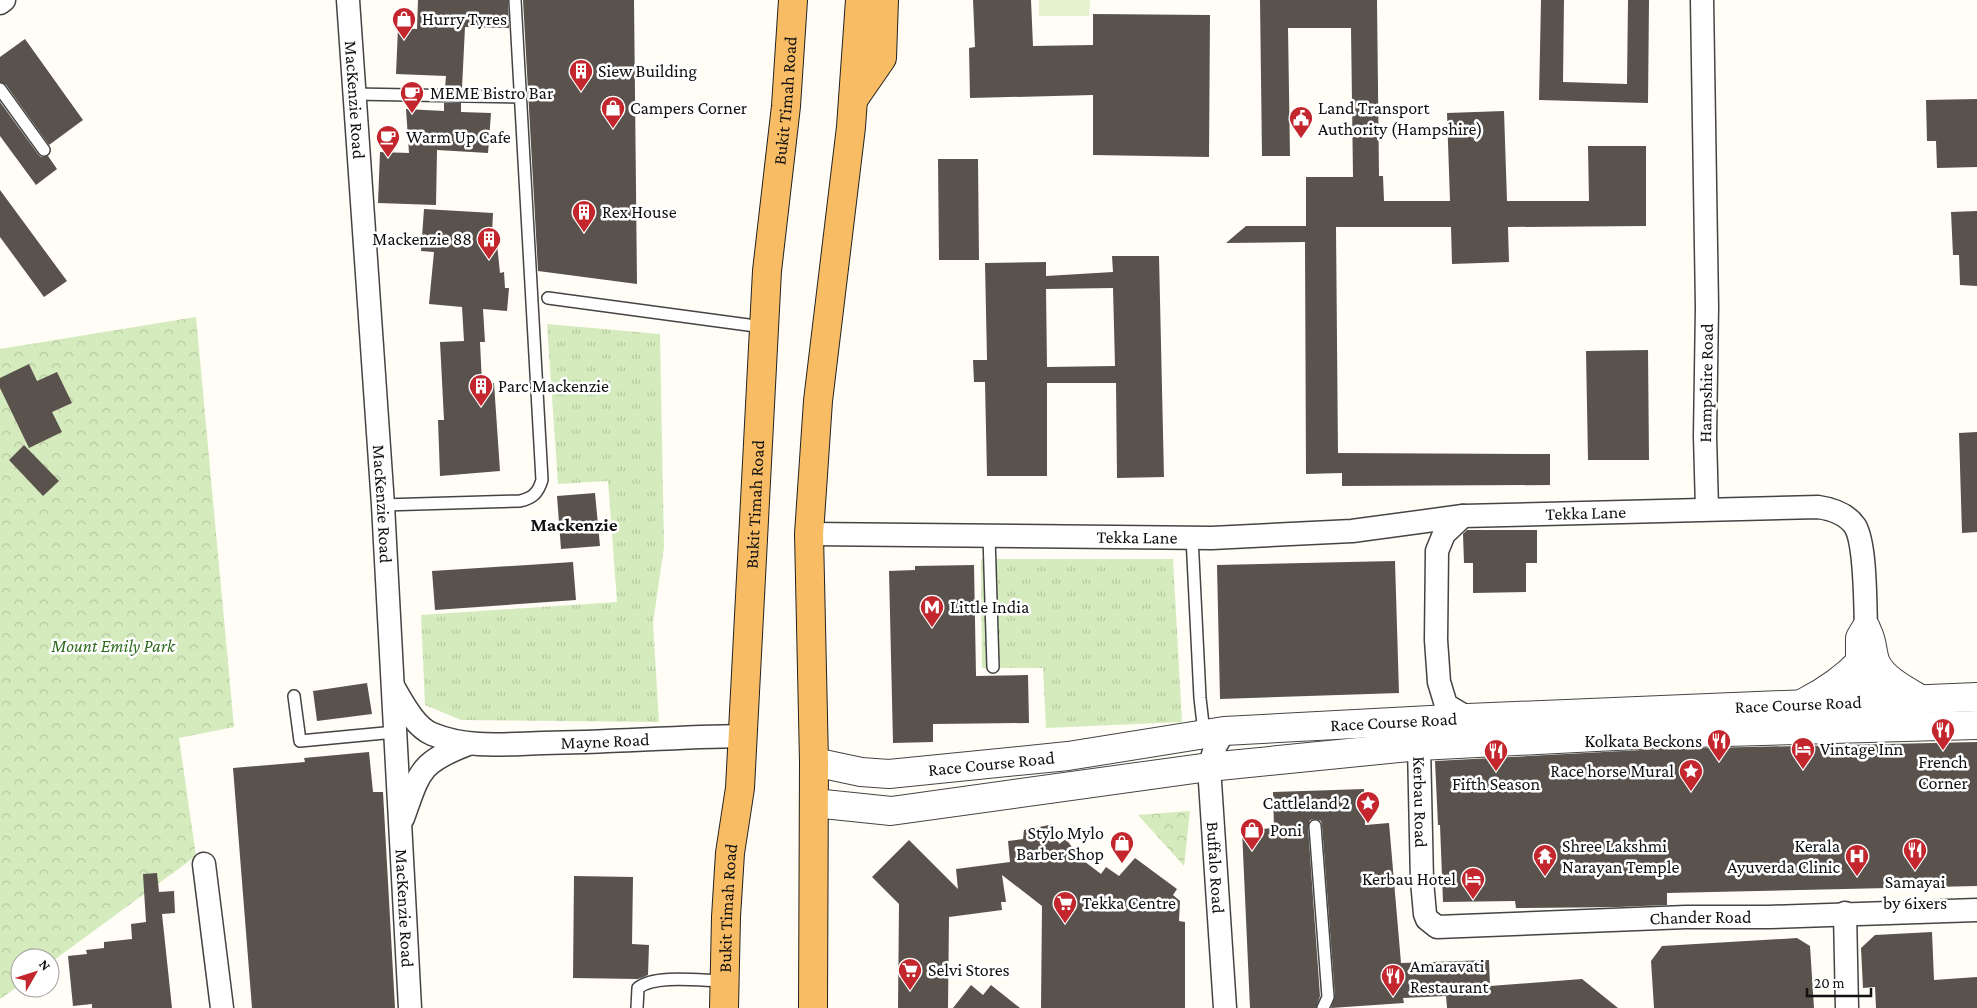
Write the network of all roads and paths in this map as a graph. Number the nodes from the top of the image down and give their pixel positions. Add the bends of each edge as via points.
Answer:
1 (4, 0) edge
2 (348, 0) edge
3 (515, 0) edge
4 (794, 0) edge
5 (860, 0) edge
6 (884, 0) edge
7 (1702, 0) edge
8 (0, 3) edge
9 (0, 89) edge
10 (353, 94) junction
11 (520, 97) junction
12 (853, 100) junction
13 (44, 150) dead end
14 (548, 298) dead end
15 (763, 327) junction
16 (383, 505) junction
17 (1708, 509) junction
18 (1462, 516) junction
19 (809, 534) junction
20 (989, 536) junction
21 (1192, 537) junction
22 (1866, 628) junction
23 (1860, 662) junction
24 (993, 668) dead end
25 (393, 687) junction
26 (294, 696) dead end
27 (1977, 697) edge
28 (1922, 700) junction
29 (1866, 702) junction
30 (1799, 705) junction
31 (1468, 718) junction
32 (1403, 722) junction
33 (1977, 724) edge
34 (1909, 726) junction
35 (395, 732) junction
36 (1214, 732) junction
37 (741, 736) junction
38 (468, 744) junction
39 (1419, 746) junction
40 (1012, 761) junction
41 (814, 762) junction
42 (1209, 766) junction
43 (1016, 794) junction
44 (814, 803) junction
45 (400, 823) junction
46 (1315, 826) dead end
47 (204, 864) dead end
48 (1977, 910) edge
49 (1844, 913) junction
50 (1427, 919) joint
51 (724, 981) junction
52 (222, 1008) edge
53 (410, 1008) edge
54 (637, 1008) edge
55 (724, 1008) edge
56 (813, 1008) edge
57 (1225, 1008) edge
58 (1323, 1008) edge
59 (1847, 1008) edge

1 - 8 street
2 - 10 street, MacKenzie Road
3 - 11 lane
4 - 15 highway, Bukit Timah Road
5 - 12 highway
6 - 12 highway via 882,58
7 - 17 street, Hampshire Road
9 - 13 lane
10 - 11 lane
10 - 16 street, MacKenzie Road
11 - 16 lane via 542,480 530,499 520,501
12 - 19 highway via 818,401
14 - 15 lane
15 - 37 highway, Bukit Timah Road
16 - 25 street, MacKenzie Road
17 - 18 street, Tekka Lane
17 - 22 street via 1818,507 1834,509 1845,516 1855,527 1861,547
18 - 21 street, Tekka Lane via 1352,530
18 - 31 street via 1444,534 1437,551 1436,640 1439,682 1446,705
19 - 20 street, Tekka Lane
19 - 41 highway
20 - 21 street, Tekka Lane
20 - 24 lane
21 - 36 lane via 1200,698
22 - 23 street via 1860,638
22 - 28 street via 1876,663 1884,674
23 - 29 street
23 - 30 street via 1831,688
25 - 35 street, MacKenzie Road
25 - 38 street, Mayne Road via 409,712 430,734
26 - 35 lane via 300,741
27 - 28 street, Race Course Road
28 - 29 street, Race Course Road
29 - 30 street, Race Course Road
29 - 34 street via 1884,719
30 - 31 street, Race Course Road
31 - 32 street, Race Course Road
32 - 36 street, Race Course Road
32 - 39 street via 1414,730
33 - 34 street, Race Course Road
34 - 39 street, Race Course Road via 1529,739
35 - 45 street, MacKenzie Road
36 - 40 street, Race Course Road via 1068,756
36 - 42 street, Buffalo Road via 1216,744
37 - 38 street, Mayne Road
37 - 51 highway, Bukit Timah Road via 740,788 730,853
38 - 45 street, Mayne Road via 430,762 416,780
39 - 42 street, Race Course Road
39 - 50 street, Kerbau Road via 1422,881
40 - 41 street, Race Course Road via 889,774
40 - 43 street
41 - 44 highway
42 - 43 street, Race Course Road
42 - 57 street, Buffalo Road
43 - 44 street, Race Course Road via 891,811
44 - 56 highway
45 - 53 street, MacKenzie Road
46 - 58 lane via 1328,997
47 - 52 street
48 - 49 street, Chander Road
49 - 50 street, Chander Road via 1441,928
49 - 59 street
51 - 54 lane via 648,982 638,988
51 - 55 highway, Bukit Timah Road

